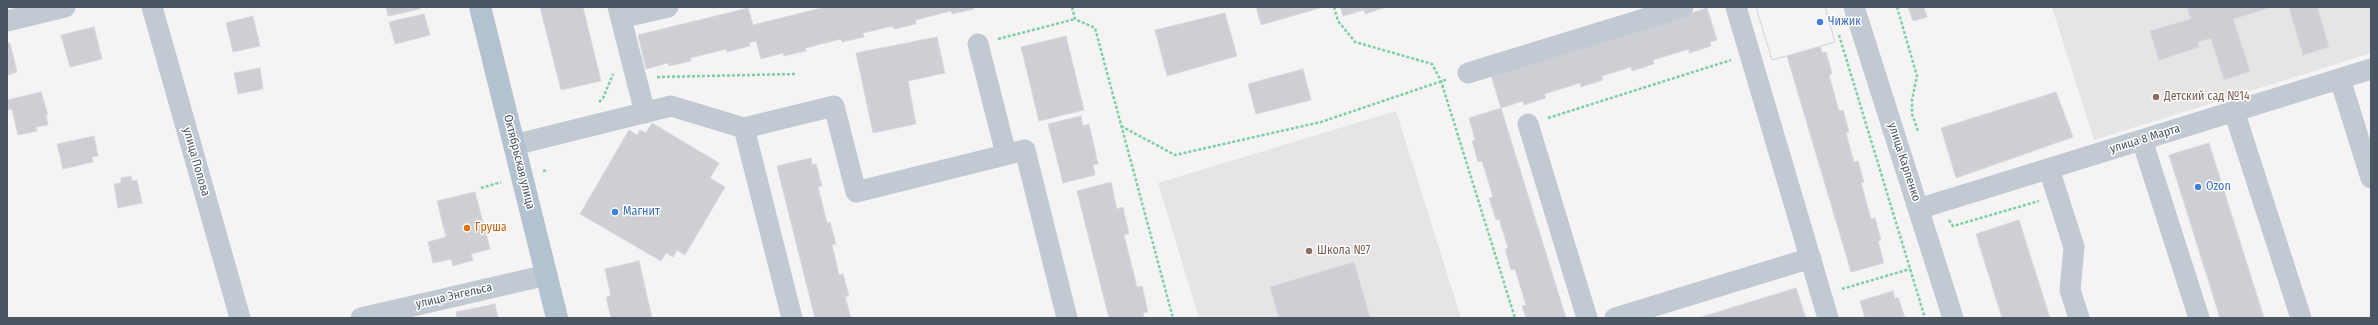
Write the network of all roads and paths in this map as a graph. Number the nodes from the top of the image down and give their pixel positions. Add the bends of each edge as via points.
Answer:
1 (65, 7) edge
2 (152, 7) edge
3 (480, 7) edge
4 (668, 7) edge
5 (1072, 7) edge
6 (1334, 7) edge
7 (1683, 7) edge
8 (1736, 7) edge
9 (1854, 7) edge
10 (1897, 7) edge
11 (620, 13) edge
12 (1075, 19) junction
13 (7, 21) edge
14 (1838, 33) dead end
15 (978, 44) joint
16 (1750, 54) junction
17 (2371, 69) edge
18 (614, 70) dead end
19 (1468, 73) joint
20 (796, 74) dead end
21 (613, 77) junction
22 (636, 77) junction
23 (2340, 79) junction
24 (1441, 81) junction
25 (594, 106) dead end
26 (2234, 112) junction
27 (645, 113) junction
28 (1912, 114) dead end
29 (1528, 124) joint
30 (1121, 126) junction
31 (744, 128) junction
32 (2142, 140) junction
33 (514, 146) junction
34 (1006, 154) junction
35 (2049, 169) junction
36 (2371, 178) edge
37 (2047, 198) dead end
38 (1918, 210) junction
39 (1953, 226) dead end
40 (1810, 258) junction
41 (1910, 269) junction
42 (546, 274) junction
43 (1821, 295) junction
44 (240, 318) edge
45 (361, 318) edge
46 (557, 318) edge
47 (792, 318) edge
48 (1067, 318) edge
49 (1173, 318) edge
50 (1515, 318) edge
51 (1587, 318) edge
52 (1615, 318) edge
53 (1828, 318) edge
54 (1925, 318) edge
55 (1953, 318) edge
56 (2079, 318) edge
57 (2199, 318) edge
58 (2301, 318) edge

1 - 13 street
2 - 44 street, улица Попова
3 - 33 main road, Октябрьская улица
4 - 11 street
5 - 12 path
6 - 24 path via 1338,20 1355,42 1432,64
7 - 19 street
8 - 16 street
9 - 38 street, улица Карпенко
10 - 28 path via 1917,76
11 - 22 street
12 - 15 path
12 - 30 path via 1095,28
14 - 41 path
15 - 34 street
16 - 29 path
16 - 40 street
17 - 23 street, улица 8 Марта
18 - 21 path
19 - 24 path
20 - 22 path
21 - 22 path
21 - 25 path via 603,98
22 - 27 street
23 - 26 street, улица 8 Марта
23 - 36 street
24 - 30 path via 1321,122 1175,156
24 - 50 path
26 - 32 street, улица 8 Марта
26 - 58 street
27 - 31 street via 671,106
27 - 33 street
29 - 51 street
30 - 49 path
31 - 34 street via 834,106 856,192
31 - 47 street
32 - 35 street, улица 8 Марта
32 - 57 street
33 - 42 main road, Октябрьская улица
34 - 48 street via 1025,150
35 - 38 street, улица 8 Марта
35 - 56 street via 2074,246 2070,290
37 - 39 path
38 - 55 street, улица Карпенко
40 - 43 street
40 - 52 street
41 - 43 path
41 - 54 path
42 - 45 street, улица Энгельса
42 - 46 main road, Октябрьская улица
43 - 53 street

